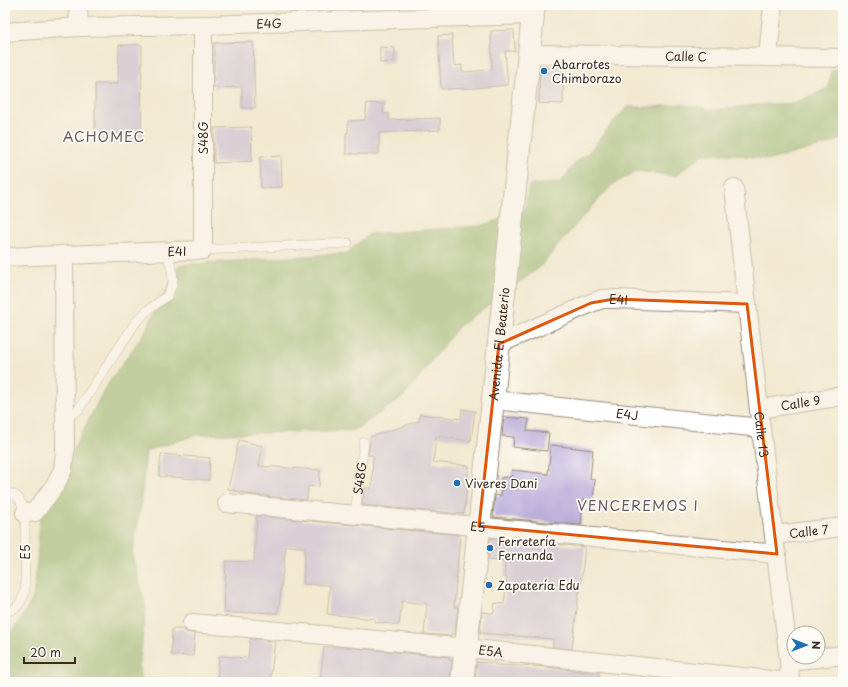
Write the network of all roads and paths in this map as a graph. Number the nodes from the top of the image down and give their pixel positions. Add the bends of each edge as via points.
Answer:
1 (78, 5) edge
2 (773, 5) edge
3 (534, 10) edge
4 (203, 25) junction
5 (80, 27) junction
6 (5, 32) edge
7 (529, 54) junction
8 (768, 57) junction
9 (843, 58) edge
10 (734, 188) dead end
11 (348, 244) dead end
12 (203, 250) junction
13 (167, 251) junction
14 (64, 255) junction
15 (5, 257) edge
16 (747, 304) junction
17 (499, 344) junction
18 (843, 396) edge
19 (493, 400) junction
20 (759, 409) junction
21 (65, 419) junction
22 (761, 428) junction
23 (364, 442) dead end
24 (5, 493) edge
25 (228, 503) dead end
26 (25, 512) junction
27 (354, 514) junction
28 (479, 526) junction
29 (843, 527) edge
30 (774, 535) junction
31 (777, 554) junction
32 (5, 611) edge
33 (192, 623) dead end
34 (786, 634) edge
35 (466, 648) junction
36 (843, 655) edge
37 (826, 657) edge
38 (789, 665) edge
39 (462, 682) edge
40 (790, 682) edge

1 - 5 street
2 - 8 street
3 - 4 street, E4G
3 - 7 street, Avenida El Beaterio
4 - 5 street, E4G
4 - 12 street, S48G
5 - 6 street, E4G
7 - 8 street, Calle C
7 - 17 street, Avenida El Beaterio
8 - 9 street, Calle C
10 - 16 street, Calle 13
11 - 12 lane, E4I
12 - 13 street, E4I
13 - 14 street, E4I
13 - 21 lane via 173,283 167,296 136,322 78,410
14 - 15 street, E4I
14 - 21 street
16 - 17 street, E4I via 602,299
16 - 20 street, Calle 13
17 - 19 street, Avenida El Beaterio
18 - 20 street, Calle 9
19 - 22 street, E4J
19 - 28 street, Avenida El Beaterio
20 - 22 street, Calle 13
21 - 26 street via 63,469 56,484 35,512
22 - 30 street, Calle 13
23 - 27 lane, S48G
24 - 26 lane, E5 via 17,496
25 - 27 street, E5
26 - 32 lane, E5 via 25,591 23,600 15,608
27 - 28 street, E5
28 - 31 street, E5
28 - 35 street, Avenida El Beaterio
29 - 30 street, Calle 7
30 - 31 street, Calle 13
31 - 34 street, Calle 13
33 - 35 street, E5A
35 - 39 street, Avenida El Beaterio
35 - 40 street, E5A
36 - 37 street
38 - 40 street, Calle 13

